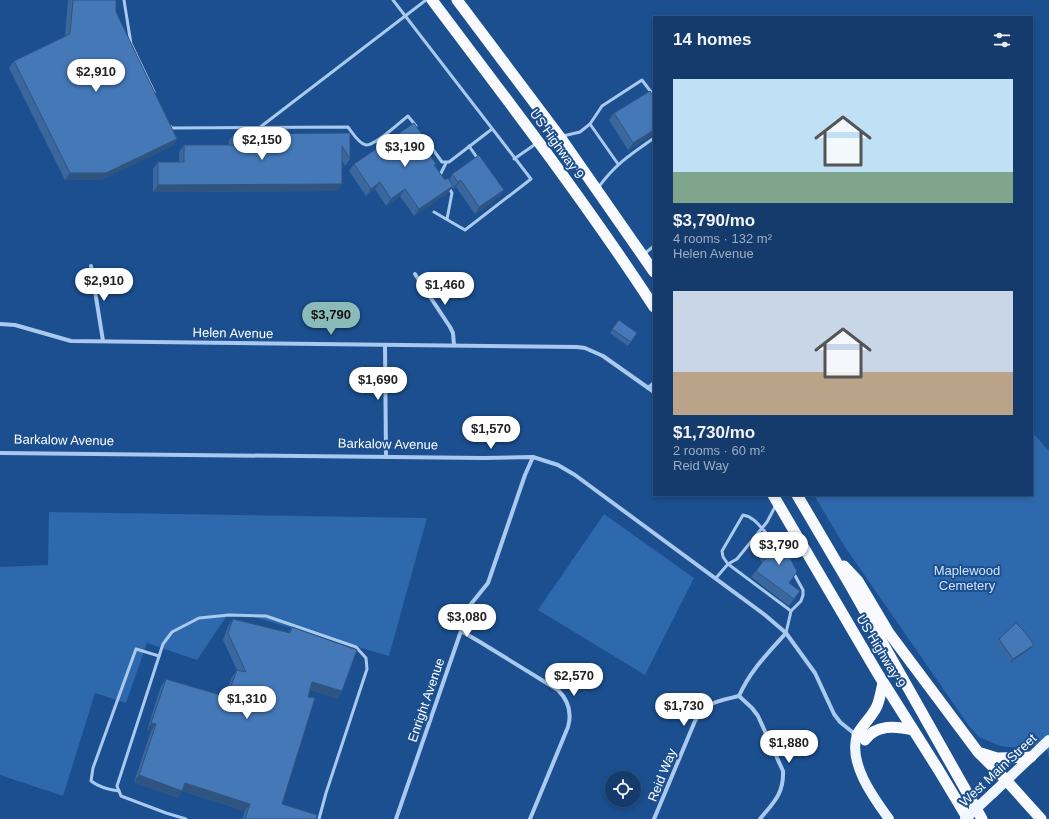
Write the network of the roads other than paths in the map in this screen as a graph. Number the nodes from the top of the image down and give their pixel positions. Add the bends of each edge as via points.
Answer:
1 (124, 0) edge
2 (393, 0) edge
3 (426, 0) edge
4 (432, 0) edge
5 (457, 0) edge
6 (405, 16) junction
7 (653, 95) edge
8 (156, 97) edge
9 (168, 122) edge
10 (590, 124) junction
11 (259, 128) junction
12 (417, 128) edge
13 (492, 129) junction
14 (422, 134) edge
15 (560, 137) junction
16 (653, 139) edge
17 (538, 142) junction
18 (470, 146) junction
19 (478, 159) edge
20 (514, 159) junction
21 (446, 163) junction
22 (618, 164) junction
23 (444, 180) edge
24 (448, 187) edge
25 (597, 190) junction
26 (501, 192) edge
27 (506, 198) junction
28 (434, 212) dead end
29 (447, 219) junction
30 (653, 247) edge
31 (642, 255) junction
32 (91, 266) dead end
33 (653, 271) edge
34 (415, 274) dead end
35 (653, 306) edge
36 (0, 324) edge
37 (103, 341) junction
38 (385, 345) junction
39 (454, 345) junction
40 (653, 384) edge
41 (648, 388) junction
42 (653, 391) edge
43 (0, 453) edge
44 (386, 456) junction
45 (532, 457) junction
46 (798, 496) edge
47 (775, 499) edge
48 (762, 528) junction
49 (777, 542) edge
50 (829, 549) junction
51 (728, 564) junction
52 (791, 567) edge
53 (716, 578) junction
54 (791, 611) junction
55 (461, 631) junction
56 (786, 633) junction
57 (159, 656) junction
58 (883, 683) junction
59 (739, 696) junction
60 (913, 730) junction
61 (861, 738) junction
62 (1049, 740) edge
63 (978, 752) junction
64 (1032, 757) junction
65 (1006, 780) junction
66 (119, 791) junction
67 (166, 813) junction
68 (164, 819) edge
69 (186, 819) edge
70 (319, 819) edge
71 (396, 819) edge
72 (530, 819) edge
73 (654, 819) edge
74 (760, 819) edge
75 (889, 819) edge
76 (967, 819) edge
77 (982, 819) edge
78 (1041, 819) edge

1 - 8 lane via 131,44
2 - 6 lane
3 - 6 lane
4 - 17 highway, US Highway 9
5 - 15 highway, US Highway 9
6 - 11 lane
6 - 13 lane
7 - 10 lane via 642,80 602,106
9 - 11 lane via 172,128
10 - 15 lane via 580,132
10 - 22 lane
11 - 12 lane via 348,127 366,145 375,142 408,116
13 - 18 lane
13 - 20 lane
14 - 21 lane via 442,162
15 - 25 highway, US Highway 9
16 - 22 lane
17 - 20 lane
17 - 35 highway, US Highway 9
18 - 19 lane
18 - 21 lane
20 - 27 lane via 531,179
21 - 23 lane via 439,174
22 - 25 lane via 607,174
24 - 29 lane via 452,193
25 - 31 highway, US Highway 9
26 - 27 lane
27 - 29 lane via 465,230
28 - 29 lane
30 - 31 lane
31 - 33 highway, US Highway 9
32 - 37 street
34 - 39 street via 450,327
36 - 37 street, Helen Avenue via 15,325 63,340
37 - 38 street, Helen Avenue
38 - 39 street, Helen Avenue
38 - 44 street
39 - 41 street, Helen Avenue via 585,348 603,356
40 - 41 street
41 - 42 street, Helen Avenue
43 - 44 street, Barkalow Avenue
44 - 45 street, Barkalow Avenue
45 - 53 street, Barkalow Avenue via 558,465 575,475
45 - 55 street, Enright Avenue via 488,583 471,604
46 - 50 highway, US Highway 9
47 - 48 lane via 767,522
47 - 58 highway, US Highway 9
48 - 49 lane
48 - 51 lane via 737,559
48 - 51 lane via 750,516 743,515 722,551
50 - 63 highway via 858,580 889,633
50 - 77 highway, US Highway 9
51 - 53 lane
51 - 54 lane
52 - 54 lane via 803,595
53 - 56 street, Barkalow Avenue
54 - 56 lane
55 - 71 street, Enright Avenue
55 - 72 street via 558,690 568,703 568,727
56 - 59 street via 757,665
56 - 61 street, Barkalow Avenue via 815,674 834,714
57 - 66 lane via 117,786
57 - 66 lane via 136,649 93,768 91,781
57 - 70 lane via 163,644 172,632 199,618 229,615 266,616 356,647 366,658 367,669
58 - 60 highway, US Highway 9
58 - 61 highway via 878,705 862,725
59 - 73 street, Reid Way via 715,702 700,713
59 - 74 street via 758,716 783,771 778,796
60 - 61 highway via 899,726 888,727
60 - 76 highway, US Highway 9
61 - 75 main road via 855,742 857,764 869,790
62 - 64 main road, West Main Street
63 - 64 highway via 997,758
63 - 65 highway
64 - 65 main road, West Main Street
65 - 76 main road, West Main Street, bridge
65 - 78 highway
66 - 67 lane via 122,796
67 - 68 lane
67 - 69 lane

